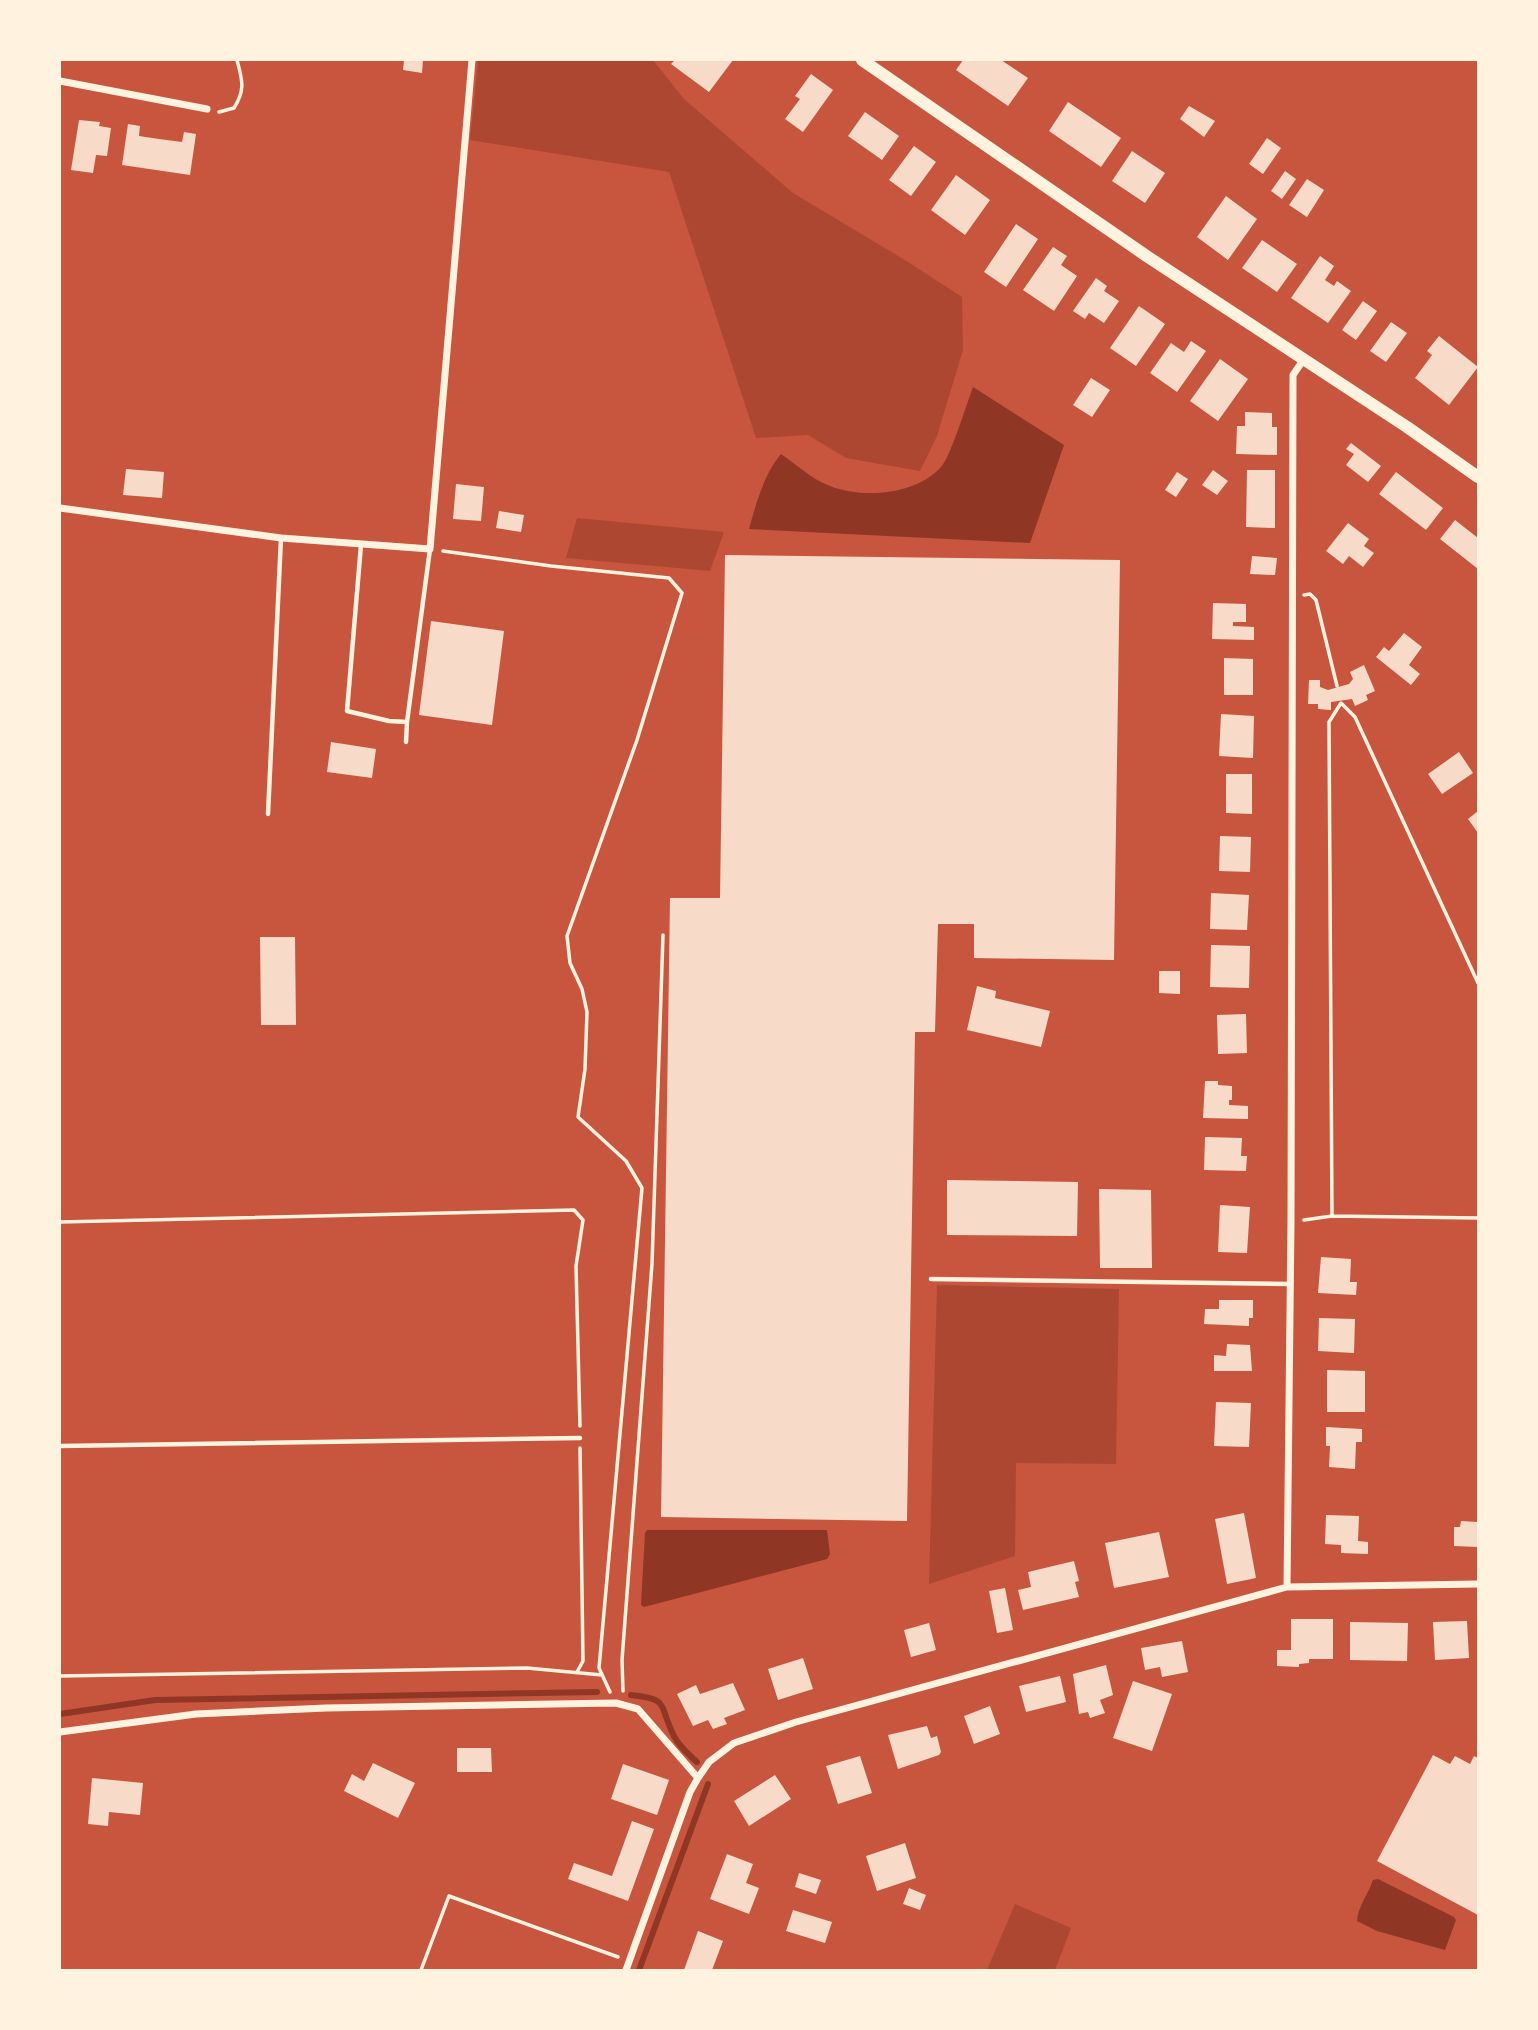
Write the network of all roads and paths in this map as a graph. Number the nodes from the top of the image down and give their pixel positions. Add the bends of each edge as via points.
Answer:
1 (237, 60) edge
2 (472, 60) edge
3 (862, 60) edge
4 (60, 81) edge
5 (207, 109) joint
6 (1304, 359) junction
7 (1479, 477) edge
8 (60, 508) edge
9 (281, 538) junction
10 (361, 544) junction
11 (430, 550) junction
12 (1293, 599) junction
13 (1338, 686) dead end
14 (407, 722) junction
15 (406, 742) dead end
16 (268, 814) dead end
17 (663, 935) dead end
18 (1479, 983) edge
19 (1332, 1216) junction
20 (1479, 1218) edge
21 (1291, 1221) junction
22 (60, 1222) edge
23 (931, 1279) dead end
24 (1290, 1284) junction
25 (580, 1438) junction
26 (60, 1446) edge
27 (1479, 1584) edge
28 (1287, 1587) junction
29 (577, 1672) junction
30 (602, 1675) junction
31 (60, 1676) edge
32 (615, 1703) junction
33 (627, 1706) junction
34 (60, 1732) edge
35 (698, 1778) junction
36 (630, 1961) junction
37 (421, 1970) edge
38 (626, 1970) edge

1 - 5 path via 243,83 234,108 222,112
2 - 11 street
3 - 6 street
4 - 5 street
6 - 7 street
6 - 12 street via 1293,375
8 - 9 street
9 - 10 street
9 - 16 lane
10 - 11 street
10 - 14 lane via 347,711
11 - 14 lane
11 - 30 path via 653,575 669,578 682,593 637,740 568,936 570,963 587,1012 578,1117 626,1161 642,1188 599,1668
12 - 13 path via 1310,594 1316,600
12 - 21 street
14 - 15 lane
17 - 33 path via 652,1264 622,1660
18 - 19 path via 1355,717 1341,703 1329,722
19 - 20 path
19 - 21 path
21 - 24 street
22 - 25 path via 574,1210 583,1220 576,1266
23 - 24 lane
24 - 28 street
25 - 26 lane
25 - 29 path via 583,1661
27 - 28 street
28 - 35 street via 784,1726 734,1743 709,1762
29 - 30 path
29 - 31 path via 527,1668
30 - 32 path
32 - 33 street
32 - 34 street via 196,1714
33 - 35 street via 638,1709
35 - 36 street
36 - 37 path via 449,1896
36 - 38 street

